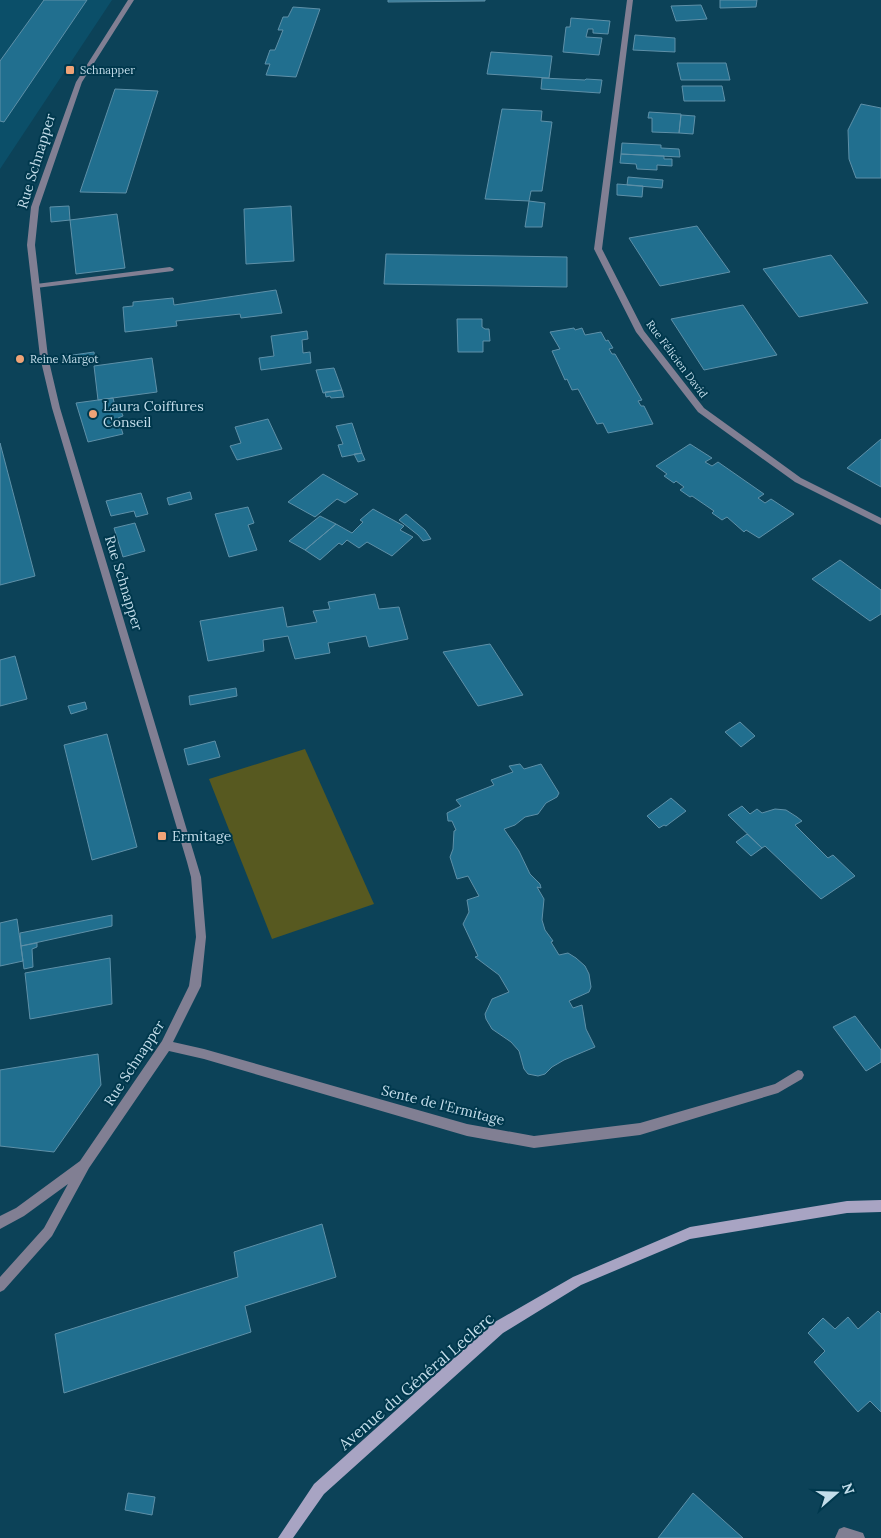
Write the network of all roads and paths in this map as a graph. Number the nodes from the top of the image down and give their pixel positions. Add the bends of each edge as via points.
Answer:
1 (131, 0) edge
2 (630, 0) edge
3 (170, 269) dead end
4 (36, 286) junction
5 (881, 522) edge
6 (166, 1045) junction
7 (798, 1076) dead end
8 (85, 1164) junction
9 (881, 1206) edge
10 (0, 1223) edge
11 (0, 1286) edge
12 (285, 1538) edge
13 (842, 1538) edge
14 (858, 1538) edge

1 - 4 street, Rue Schnapper via 79,82 43,179 35,206 31,245
2 - 5 street, Rue Félicien David via 598,249 640,332 700,410 798,480
3 - 4 street
4 - 6 street, Rue Schnapper via 44,357 56,408 196,877 201,937 195,986
6 - 7 street, Sente de l'Ermitage via 467,1130 534,1142 640,1129 778,1088
6 - 8 street, Rue Schnapper
8 - 10 street, Rue Schnapper
8 - 11 street, Rue Schnapper via 48,1232
9 - 12 main road, Avenue du Général Leclerc via 847,1207 690,1234 576,1281 498,1328 319,1489
13 - 14 street via 844,1534

